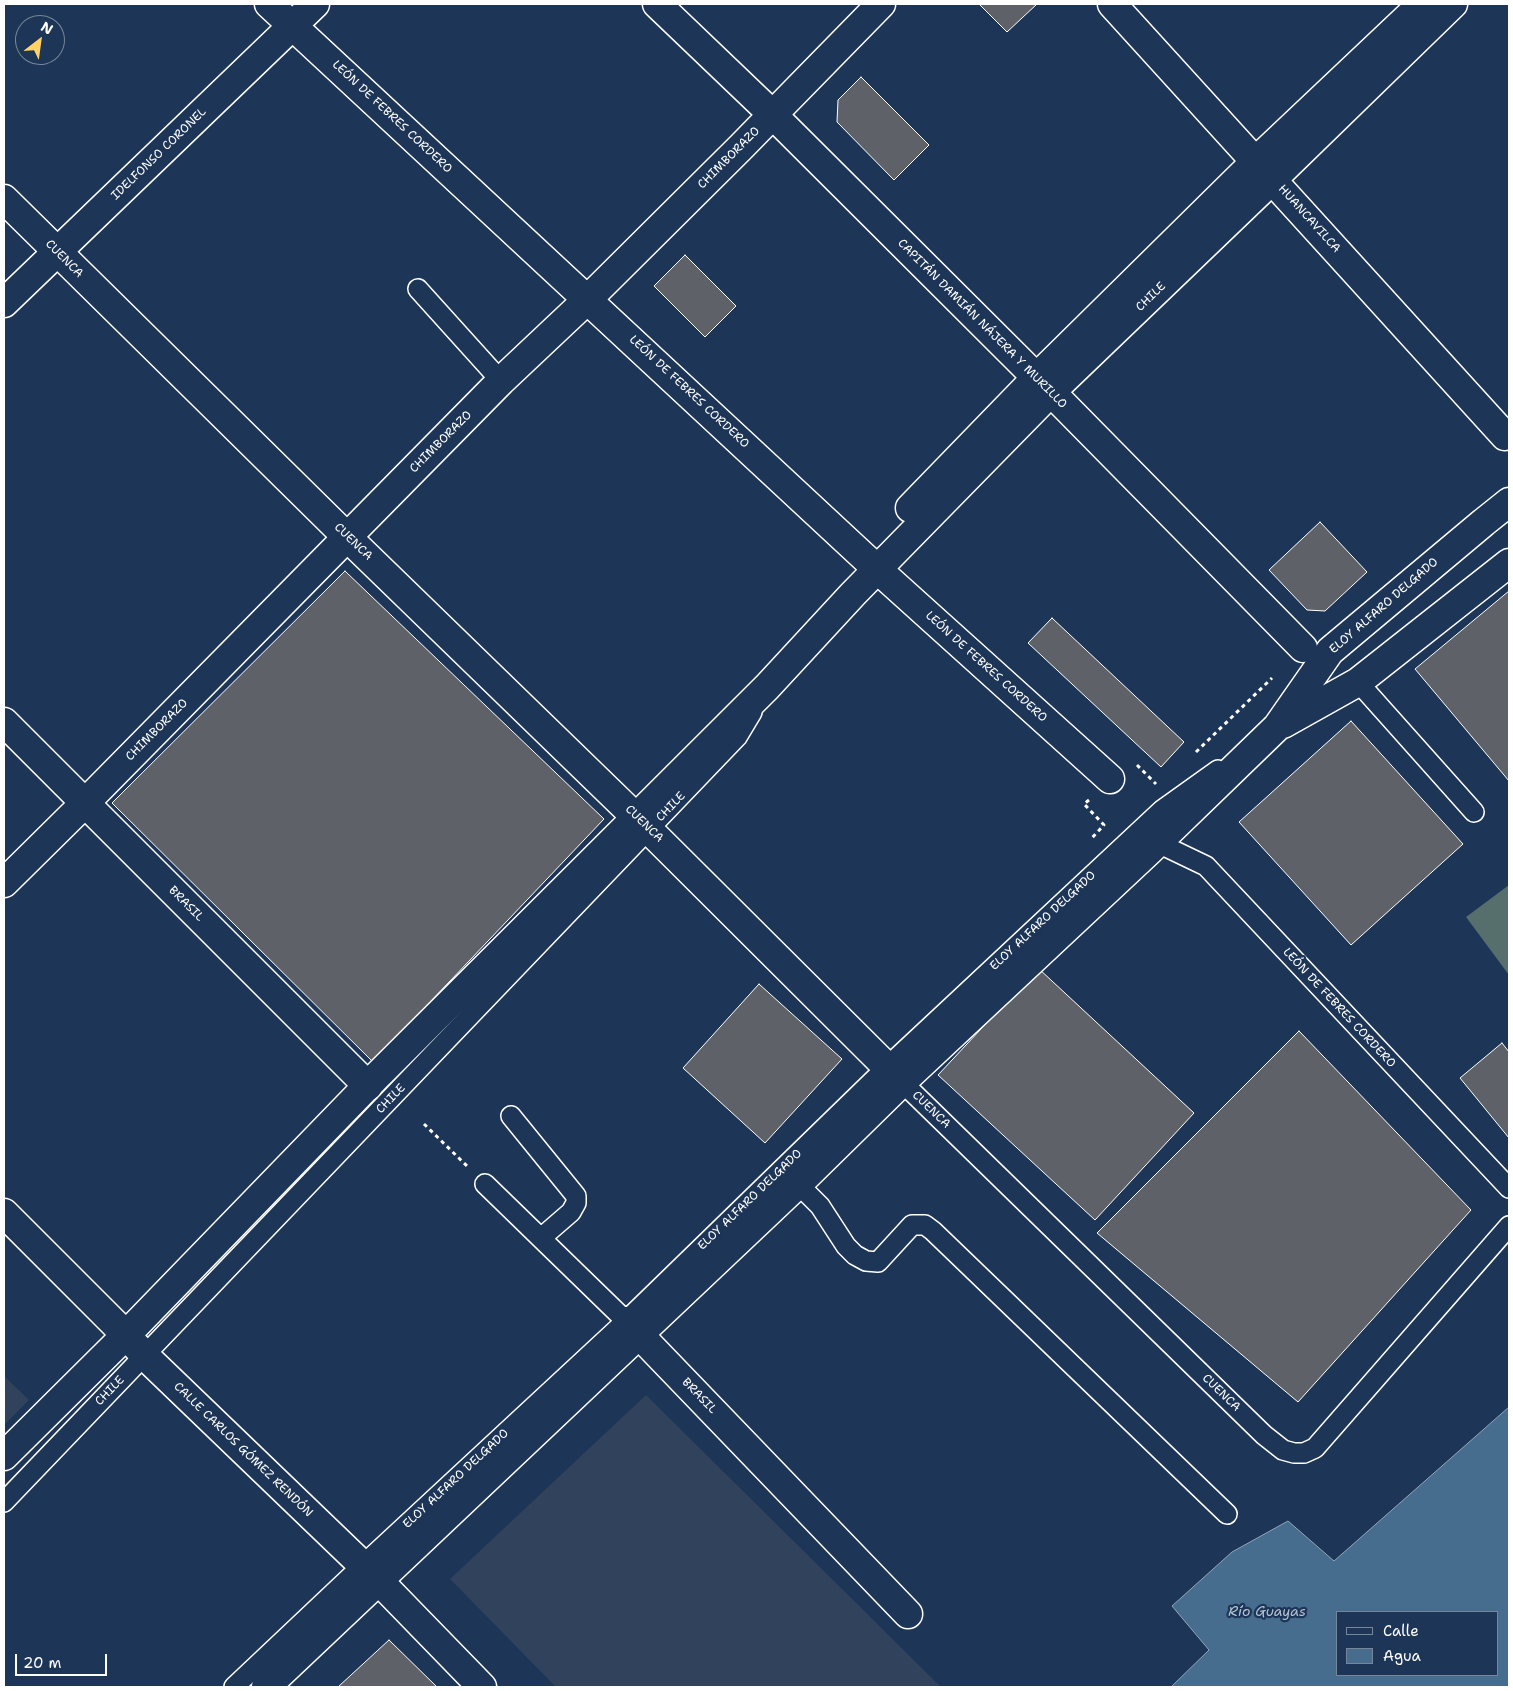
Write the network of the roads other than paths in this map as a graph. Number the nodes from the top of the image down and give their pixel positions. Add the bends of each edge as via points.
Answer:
1 (269, 4) edge
2 (315, 4) edge
3 (657, 4) edge
4 (881, 4) edge
5 (1112, 4) edge
6 (1422, 4) edge
7 (1453, 4) edge
8 (292, 25) junction
9 (772, 114) junction
10 (1265, 170) junction
11 (4, 200) edge
12 (58, 253) junction
13 (418, 289) dead end
14 (588, 299) junction
15 (4, 303) edge
16 (501, 381) junction
17 (1044, 384) junction
18 (1505, 436) dead end
19 (1509, 502) edge
20 (347, 537) junction
21 (871, 563) junction
22 (1509, 563) edge
23 (1303, 648) dead end
24 (1358, 682) junction
25 (4, 722) edge
26 (1277, 727) junction
27 (1110, 779) dead end
28 (85, 803) junction
29 (1474, 812) dead end
30 (643, 824) junction
31 (1158, 843) junction
32 (4, 883) edge
33 (895, 1074) junction
34 (368, 1086) junction
35 (511, 1116) dead end
36 (485, 1184) road end
37 (798, 1184) junction
38 (1509, 1188) edge
39 (4, 1213) edge
40 (1509, 1226) edge
41 (541, 1238) junction
42 (633, 1328) junction
43 (126, 1334) junction
44 (144, 1355) junction
45 (4, 1456) edge
46 (4, 1502) edge
47 (1227, 1514) dead end
48 (370, 1573) junction
49 (908, 1614) dead end
50 (234, 1687) edge
51 (266, 1687) edge
52 (482, 1687) edge

1 - 8 main road, LEÓN DE FEBRES CORDERO
2 - 8 main road, IDELFONSO CORONEL
3 - 9 main road, CAPITÁN DAMIÁN NÁJERA Y MURILLO
4 - 9 main road, CHIMBORAZO
5 - 10 main road, HUANCAVILCA
6 - 10 main road, CHILE
7 - 10 main road, CHILE
8 - 12 main road, IDELFONSO CORONEL
8 - 14 main road, LEÓN DE FEBRES CORDERO
9 - 14 main road, CHIMBORAZO
9 - 17 main road, CAPITÁN DAMIÁN NÁJERA Y MURILLO
10 - 17 main road, CHILE
10 - 18 main road, HUANCAVILCA
11 - 12 main road, CUENCA
12 - 15 main road, IDELFONSO CORONEL
12 - 20 main road, CUENCA
13 - 16 lane
14 - 16 main road, CHIMBORAZO
14 - 21 main road, LEÓN DE FEBRES CORDERO
16 - 20 main road, CHIMBORAZO
17 - 21 main road, CHILE
17 - 23 main road, CAPITÁN DAMIÁN NÁJERA Y MURILLO
19 - 26 main road, ELOY ALFARO DELGADO via 1330,651
20 - 28 main road, CHIMBORAZO
20 - 30 main road, CUENCA
21 - 27 main road, LEÓN DE FEBRES CORDERO
21 - 30 main road, CHILE via 853,594
22 - 24 main road, ELOY ALFARO DELGADO
24 - 26 main road, ELOY ALFARO DELGADO
24 - 29 lane
25 - 28 main road, BRASIL
26 - 31 main road, ELOY ALFARO DELGADO
26 - 33 lane, ELOY ALFARO DELGADO via 1162,810
28 - 32 main road, CHIMBORAZO
28 - 34 main road, BRASIL
30 - 33 main road, CUENCA
30 - 34 main road, CHILE
30 - 44 lane, CHILE
31 - 33 main road, ELOY ALFARO DELGADO
31 - 38 lane, LEÓN DE FEBRES CORDERO via 1206,866
33 - 37 main road, ELOY ALFARO DELGADO
33 - 40 lane, CUENCA via 1264,1436 1283,1450 1294,1453 1315,1448
33 - 42 lane, ELOY ALFARO DELGADO
34 - 43 main road, CHILE
35 - 41 lane via 576,1196 571,1212
36 - 41 lane, BRASIL
37 - 42 main road, ELOY ALFARO DELGADO
37 - 47 lane via 820,1206 846,1246 866,1261 878,1262 912,1225 925,1225 933,1230
39 - 43 main road, CALLE CARLOS GÓMEZ RENDÓN
41 - 42 lane, BRASIL
42 - 48 main road, ELOY ALFARO DELGADO
42 - 49 main road, BRASIL
43 - 44 main road, CALLE CARLOS GÓMEZ RENDÓN
43 - 45 main road, CHILE
44 - 46 lane, CHILE
44 - 48 main road, CALLE CARLOS GÓMEZ RENDÓN
48 - 50 lane, ELOY ALFARO DELGADO
48 - 51 main road, ELOY ALFARO DELGADO
48 - 52 main road, CALLE CARLOS GÓMEZ RENDÓN

